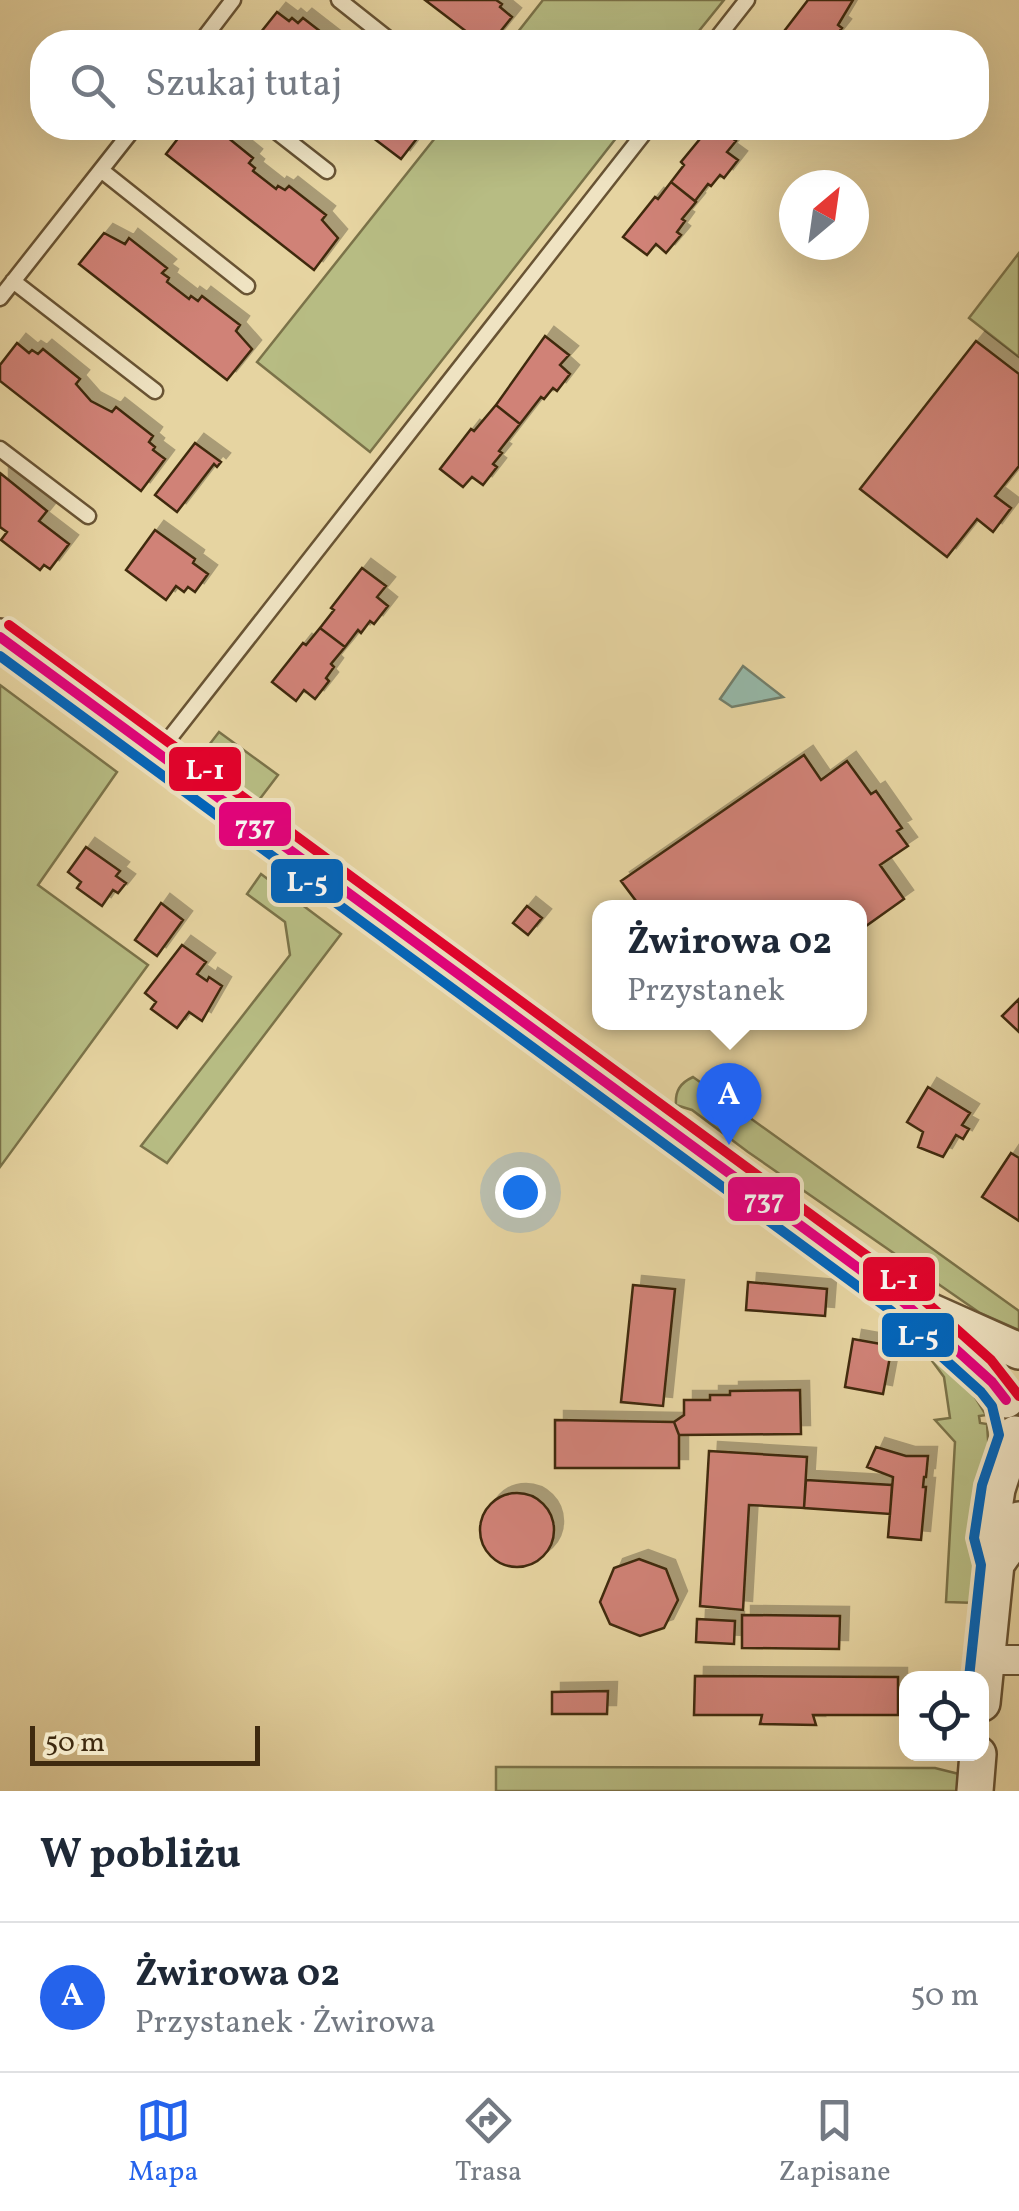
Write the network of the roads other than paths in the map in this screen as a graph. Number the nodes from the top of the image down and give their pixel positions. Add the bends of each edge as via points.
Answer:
1 (234, 0) edge
2 (338, 0) edge
3 (748, 0) edge
4 (210, 30) edge
5 (377, 30) edge
6 (724, 30) edge
7 (125, 140) edge
8 (287, 140) edge
9 (639, 140) edge
10 (101, 170) junction
11 (326, 171) dead end
12 (13, 281) junction
13 (248, 286) dead end
14 (0, 298) edge
15 (155, 391) dead end
16 (0, 450) edge
17 (88, 516) dead end
18 (0, 638) edge
19 (158, 754) junction
20 (899, 1298) junction
21 (1019, 1351) edge
22 (1015, 1411) edge
23 (1019, 1520) edge
24 (996, 1564) junction
25 (1002, 1660) edge
26 (989, 1688) edge
27 (977, 1761) edge
28 (975, 1791) edge

1 - 4 lane
2 - 5 lane
3 - 6 lane
7 - 10 lane
8 - 11 lane
9 - 19 lane
10 - 12 lane
10 - 13 lane
12 - 14 lane
12 - 15 lane
16 - 17 lane
18 - 19 street
19 - 20 street
20 - 21 street
20 - 22 street
22 - 24 street via 989,1540
23 - 24 street
24 - 25 street
25 - 26 street
27 - 28 street

